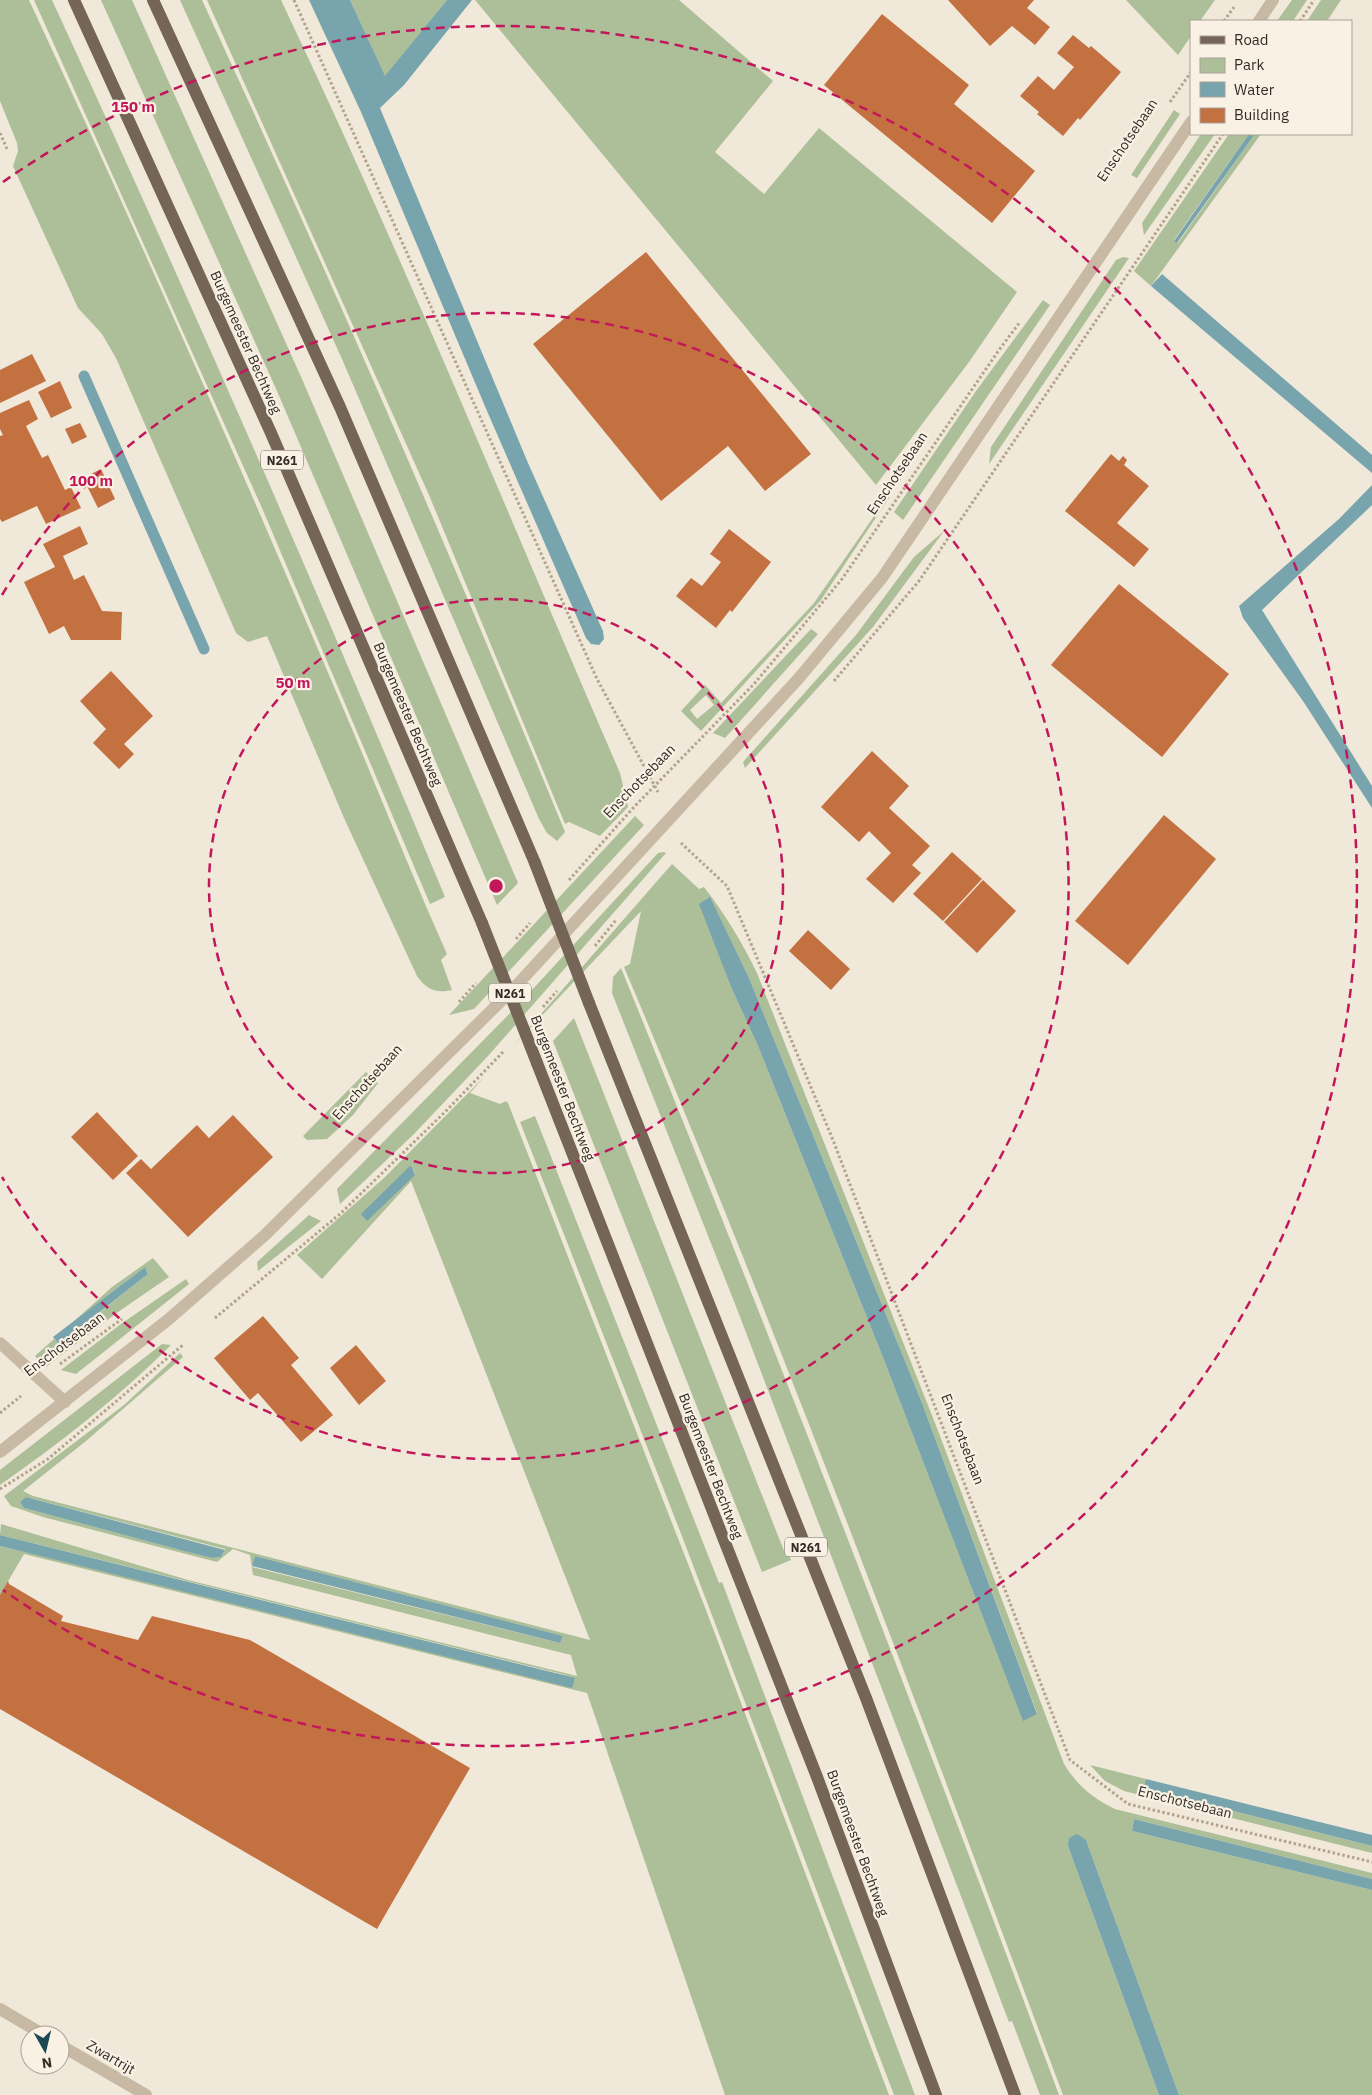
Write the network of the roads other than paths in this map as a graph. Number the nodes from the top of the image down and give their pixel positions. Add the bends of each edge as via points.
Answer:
1 (74, 0) edge
2 (153, 0) edge
3 (1273, 0) edge
4 (1260, 20) edge
5 (1190, 123) edge
6 (0, 1342) edge
7 (65, 1402) junction
8 (0, 1452) edge
9 (0, 2009) edge
10 (27, 2025) edge
11 (70, 2050) edge
12 (146, 2095) edge
13 (936, 2095) edge
14 (1015, 2095) edge

1 - 13 main road, Burgemeester Bechtweg / N261, bridge via 271,433 482,923 817,1777
2 - 14 main road, N261, bridge via 340,407 535,863 866,1698
3 - 4 street
5 - 7 street via 882,578 799,678 517,985 265,1235 169,1319
6 - 7 street
7 - 8 street
9 - 10 street
11 - 12 street, Zwartrijt

